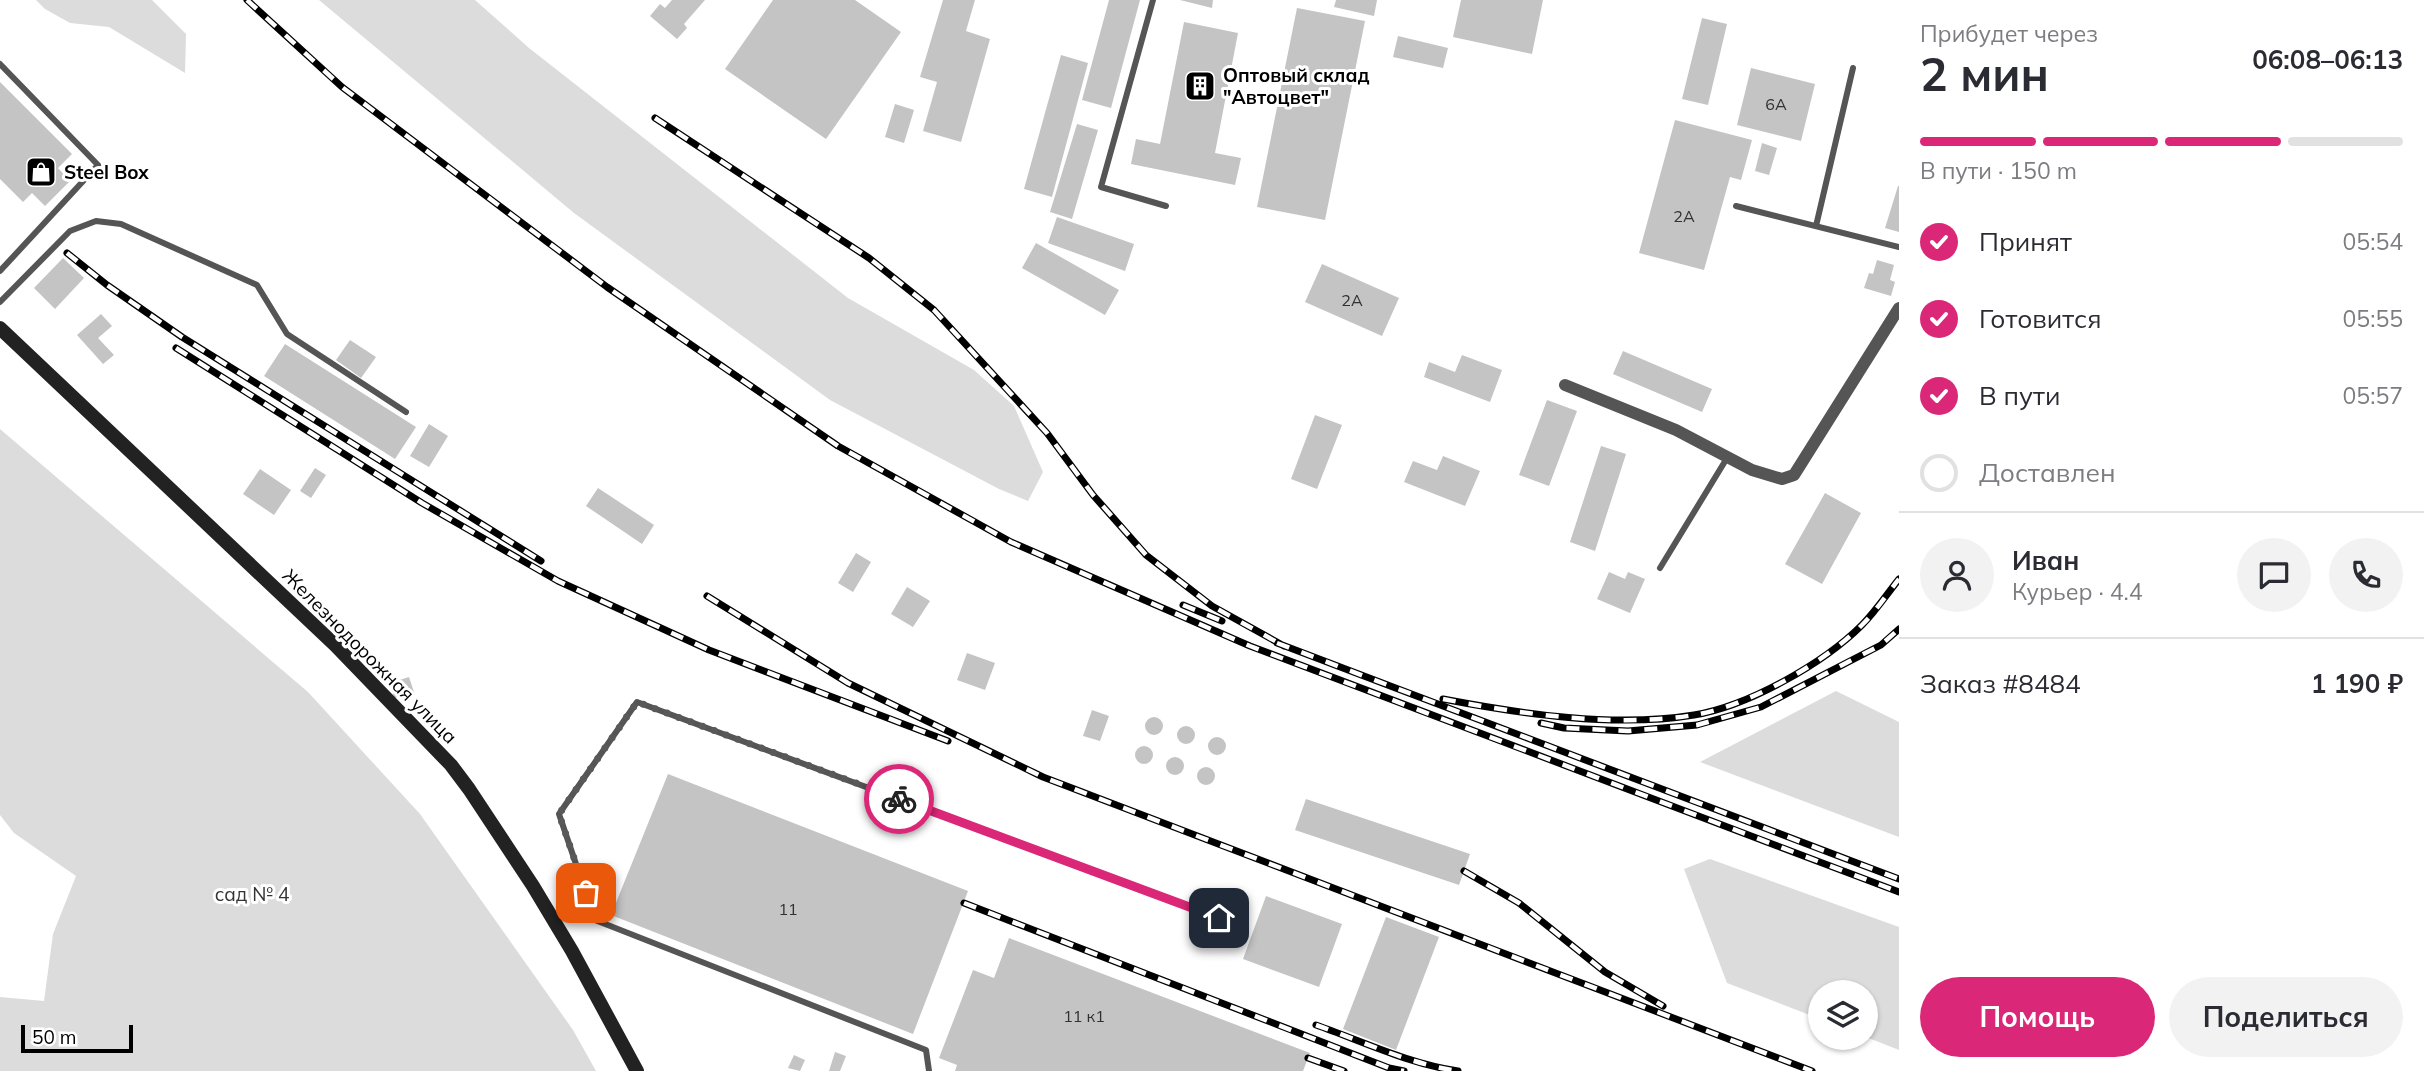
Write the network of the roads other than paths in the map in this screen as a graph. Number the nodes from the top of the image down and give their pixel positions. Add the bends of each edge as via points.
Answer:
1 (1153, 0) edge
2 (0, 64) edge
3 (1853, 68) dead end
4 (1166, 206) dead end
5 (1736, 206) dead end
6 (1816, 226) junction
7 (1899, 247) edge
8 (0, 271) edge
9 (0, 302) edge
10 (1899, 309) edge
11 (0, 328) edge
12 (1565, 385) dead end
13 (406, 412) dead end
14 (1728, 456) junction
15 (1660, 568) dead end
16 (1219, 918) dead end
17 (637, 1071) edge
18 (929, 1071) edge

1 - 4 lane via 1101,187
2 - 8 lane via 98,165
3 - 6 lane
5 - 6 lane
6 - 7 lane
9 - 13 lane via 70,231 96,221 121,224 257,285 287,334
10 - 14 street via 1794,475 1768,477
11 - 17 street, Железнодорожная улица via 335,645 451,765 533,886
12 - 14 street
14 - 15 lane
16 - 18 lane via 637,702 559,814 594,919 926,1050

